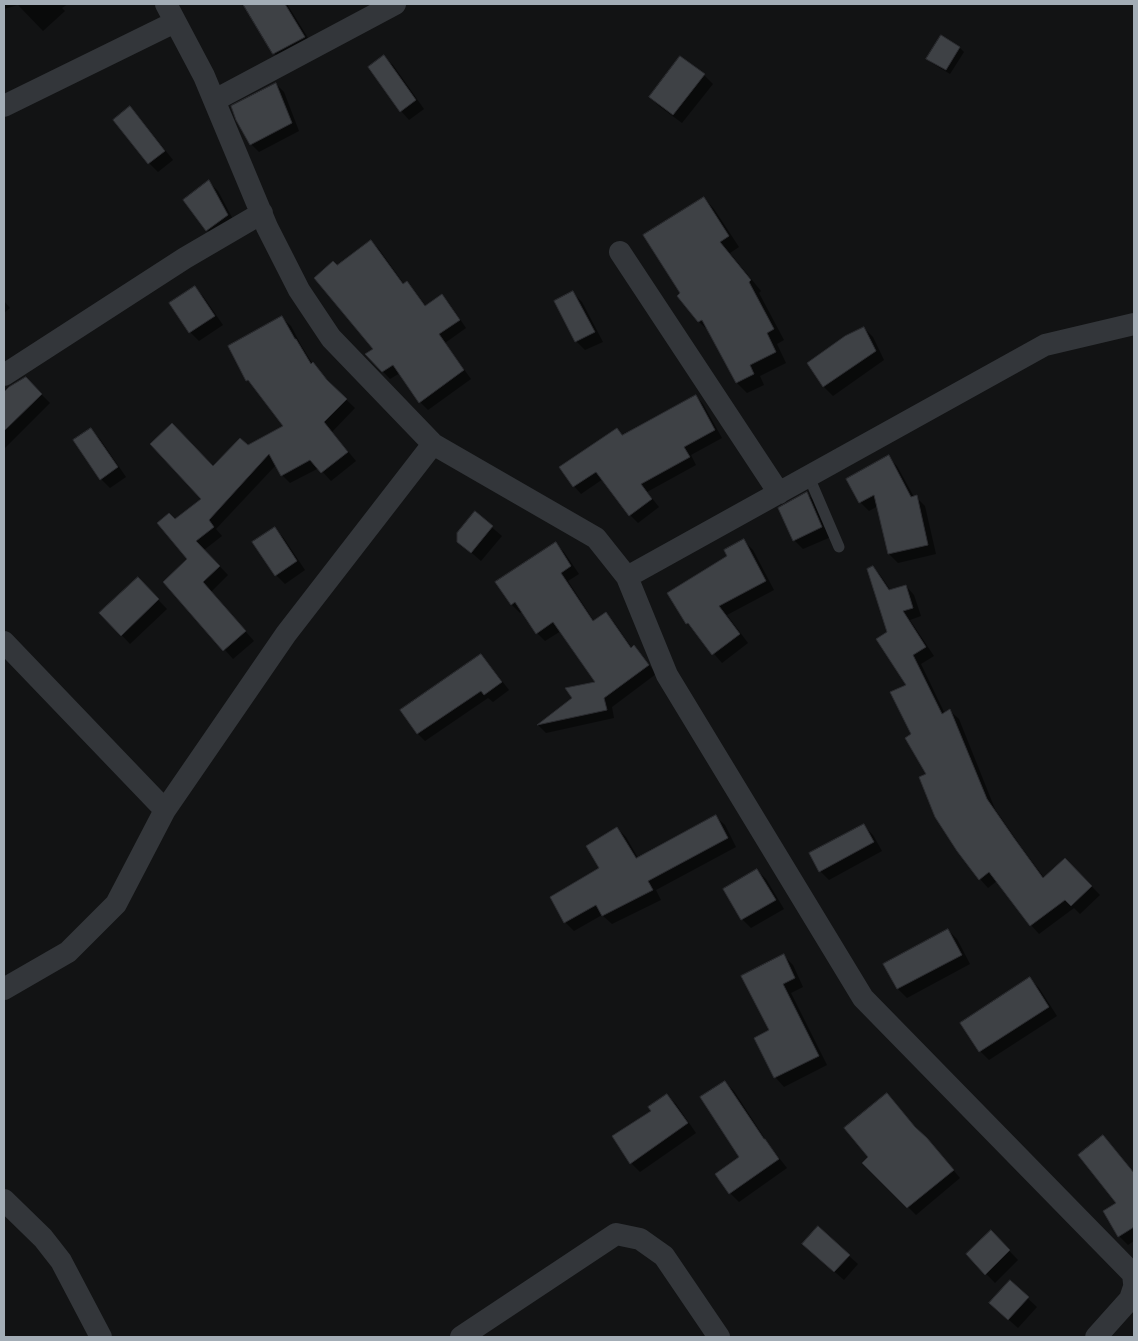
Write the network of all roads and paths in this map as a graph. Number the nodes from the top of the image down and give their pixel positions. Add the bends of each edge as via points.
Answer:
1 (395, 4) edge
2 (171, 13) edge
3 (215, 100) junction
4 (4, 106) edge
5 (262, 213) junction
6 (620, 252) dead end
7 (1134, 324) edge
8 (4, 375) edge
9 (433, 444) junction
10 (808, 477) junction
11 (779, 493) junction
12 (839, 547) dead end
13 (627, 577) junction
14 (4, 642) edge
15 (165, 810) junction
16 (4, 989) edge
17 (4, 1200) edge
18 (1134, 1283) edge
19 (1134, 1287) edge
20 (101, 1337) edge
21 (461, 1337) edge
22 (719, 1337) edge
23 (1096, 1337) edge

1 - 3 street
2 - 3 street
2 - 4 street
3 - 5 street
5 - 8 street via 185,258
5 - 9 street via 299,290 330,338
6 - 11 street
7 - 10 street via 1045,345
9 - 13 street via 596,538
9 - 15 street via 286,634
10 - 11 street
10 - 12 lane
11 - 13 street
13 - 18 street via 667,676 863,998 1133,1274
14 - 15 street
15 - 16 street via 116,904 68,952
17 - 20 street via 43,1238 61,1262
19 - 23 street via 1130,1299
21 - 22 street via 616,1234 640,1239 664,1256

